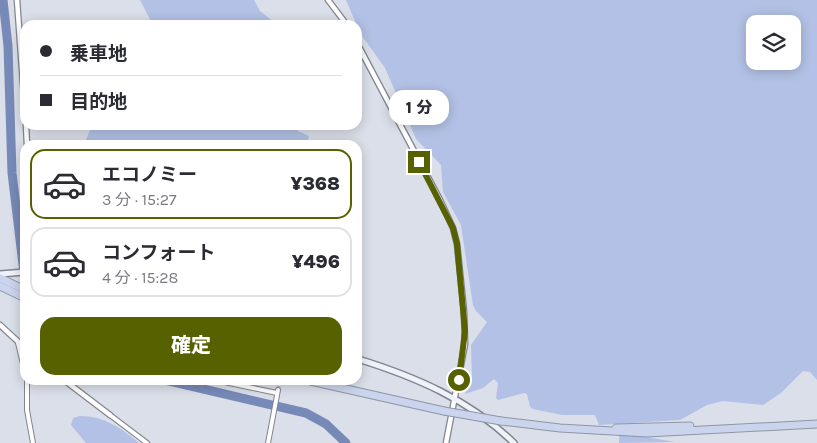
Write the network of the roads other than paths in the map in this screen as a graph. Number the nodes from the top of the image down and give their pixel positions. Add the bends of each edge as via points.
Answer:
1 (17, 0) edge
2 (328, 0) edge
3 (343, 20) edge
4 (20, 41) edge
5 (362, 53) edge
6 (20, 272) edge
7 (0, 274) edge
8 (0, 278) edge
9 (0, 286) edge
10 (20, 288) edge
11 (20, 296) edge
12 (0, 325) edge
13 (18, 343) joint
14 (20, 351) edge
15 (362, 360) edge
16 (27, 385) edge
17 (71, 385) edge
18 (241, 385) edge
19 (329, 385) edge
20 (456, 398) junction
21 (110, 415) joint
22 (817, 422) edge
23 (33, 443) edge
24 (146, 443) edge
25 (268, 443) edge
26 (446, 443) edge
27 (514, 443) edge

1 - 4 street
2 - 3 street
5 - 20 street via 453,228 465,331
6 - 7 main road
8 - 10 highway
9 - 11 highway
12 - 13 street
13 - 14 street
15 - 20 main road via 397,371
16 - 23 street via 27,410
17 - 21 street
18 - 25 street via 278,392
19 - 22 highway, bridge via 501,421 580,429 647,433
20 - 26 street
20 - 27 main road
21 - 24 street

